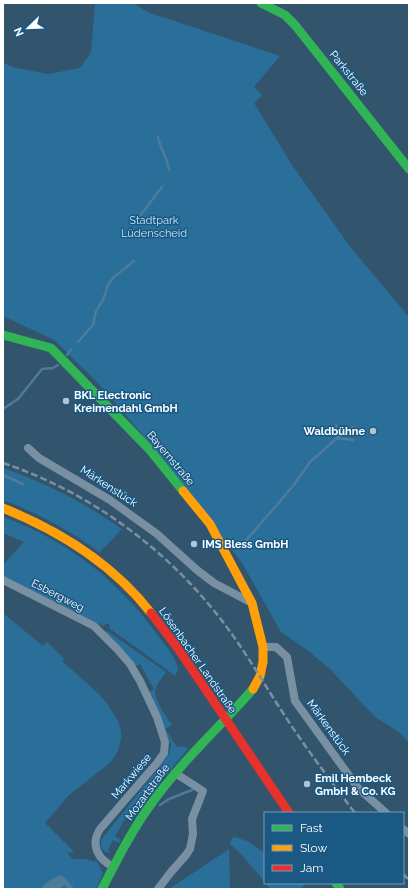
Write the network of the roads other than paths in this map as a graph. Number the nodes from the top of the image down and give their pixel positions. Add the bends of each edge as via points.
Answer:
1 (261, 3) edge
2 (409, 169) edge
3 (3, 335) edge
4 (28, 448) dead end
5 (3, 508) edge
6 (3, 580) edge
7 (252, 603) junction
8 (101, 632) joint
9 (263, 647) junction
10 (226, 720) junction
11 (175, 773) junction
12 (288, 812) edge
13 (385, 812) edge
14 (114, 867) junction
15 (102, 889) edge
16 (158, 889) edge

1 - 2 street, Parkstraße via 285,15 295,25
3 - 7 street, Bayernstraße via 51,348 149,449 210,524
4 - 7 street, Märkenstück via 39,458 110,500 146,525 214,583
5 - 10 street, Lösenbacher Landstraße via 45,526 73,542 118,578 165,630
6 - 8 street, Esbergweg via 85,621
7 - 9 street, Bayernstraße
8 - 14 street, Markwiese via 130,664 140,681 157,717 165,742 164,753 158,763 96,835 98,853 105,862
9 - 10 street via 263,662 255,687
9 - 13 street, Märkenstück via 276,647 287,657 295,701 358,788
10 - 11 street, Mozartstraße
10 - 12 street, Lösenbacher Landstraße
11 - 14 street, Mozartstraße via 151,804
11 - 16 street via 203,791 192,819 190,849
14 - 15 street, Mozartstraße

